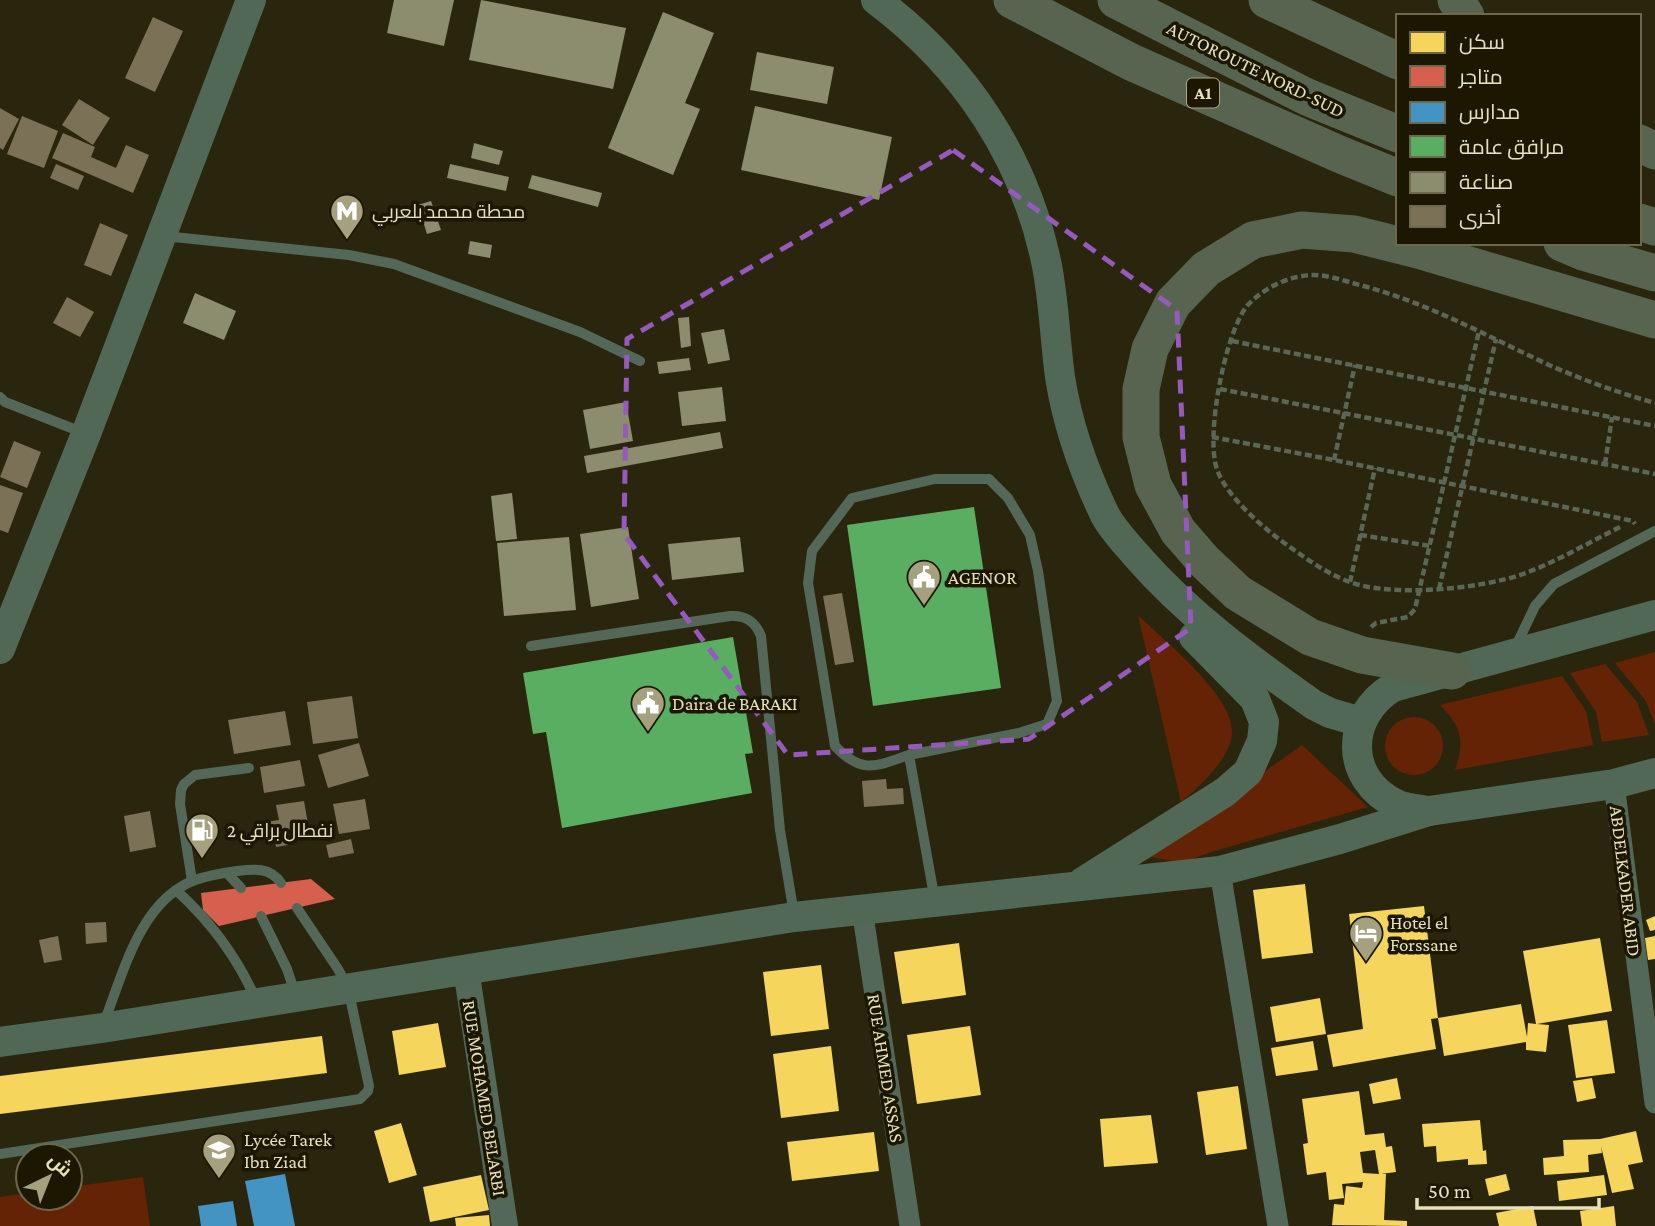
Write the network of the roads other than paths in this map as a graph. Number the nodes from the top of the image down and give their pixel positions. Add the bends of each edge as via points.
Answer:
1 (251, 0) edge
2 (876, 0) edge
3 (1012, 0) edge
4 (1116, 0) edge
5 (1267, 0) edge
6 (1396, 60) edge
7 (1396, 133) edge
8 (1396, 177) edge
9 (161, 235) junction
10 (1396, 244) edge
11 (1398, 245) edge
12 (1568, 245) edge
13 (1655, 273) edge
14 (1655, 320) edge
15 (640, 361) dead end
16 (0, 397) edge
17 (86, 434) junction
18 (1105, 515) junction
19 (1655, 531) edge
20 (1655, 602) edge
21 (1655, 615) edge
22 (1615, 626) junction
23 (531, 646) dead end
24 (0, 649) edge
25 (1513, 653) junction
26 (1451, 671) junction
27 (1361, 722) junction
28 (909, 755) junction
29 (249, 768) dead end
30 (1655, 773) edge
31 (1655, 783) edge
32 (1614, 784) junction
33 (1429, 811) junction
34 (1220, 871) junction
35 (227, 873) junction
36 (192, 881) junction
37 (281, 883) dead end
38 (1077, 886) junction
39 (241, 888) dead end
40 (176, 890) junction
41 (935, 901) junction
42 (297, 908) dead end
43 (862, 909) junction
44 (261, 916) dead end
45 (794, 917) junction
46 (466, 969) junction
47 (348, 988) junction
48 (296, 997) junction
49 (258, 1003) junction
50 (0, 1023) edge
51 (102, 1028) junction
52 (52, 1035) junction
53 (0, 1042) edge
54 (1655, 1103) edge
55 (0, 1154) edge
56 (505, 1226) edge
57 (910, 1226) edge
58 (1279, 1226) edge

1 - 9 main road
2 - 18 main road via 958,76 1014,163 1046,264 1070,421
3 - 8 highway, A1 via 1131,61
4 - 7 highway, AUTOROUTE NORD-SUD / A1 via 1307,97
5 - 6 highway
9 - 15 lane via 394,264 580,332
9 - 17 main road
10 - 26 highway via 1354,234 1302,230 1253,240 1206,269 1173,303 1150,349 1141,389 1141,437 1153,485 1178,531 1238,593 1310,637 1362,655
11 - 14 highway
12 - 13 highway
16 - 17 lane
17 - 24 main road
18 - 27 main road via 1156,577 1219,634 1314,705
18 - 38 main road via 1144,582 1255,699 1264,722 1262,741 1248,772 1225,792
19 - 25 lane via 1554,584 1535,606
20 - 22 main road
21 - 22 main road
22 - 25 main road
23 - 45 lane via 730,616 744,617 755,625 761,636 780,830
25 - 26 main road
26 - 27 main road via 1393,687 1377,697
27 - 33 main road via 1357,751 1364,777 1398,805
28 - 28 lane via 1047,724 1057,701 1030,535 1008,498 989,479 935,480 852,498 812,551 808,583 835,746 848,760 871,767
28 - 41 lane
29 - 36 lane via 195,775 181,790
30 - 32 main road
31 - 32 main road
32 - 33 main road
32 - 54 street, ABDELKADER ABID
33 - 34 main road
34 - 38 main road
34 - 58 street
35 - 36 lane
35 - 37 lane via 263,870
35 - 39 lane
36 - 40 lane
38 - 41 main road
40 - 49 lane via 219,934
40 - 51 lane via 161,902 140,932
41 - 43 main road
42 - 47 lane
43 - 45 main road
43 - 57 street, RUE AHMED ASSAS
44 - 48 lane
45 - 46 main road
46 - 47 main road
46 - 56 street, RUE MOHAMED BELARBI
47 - 48 main road
47 - 55 lane via 369,1086 360,1099
48 - 49 main road
49 - 51 main road
50 - 52 main road via 32,1024
51 - 52 main road
52 - 53 main road

